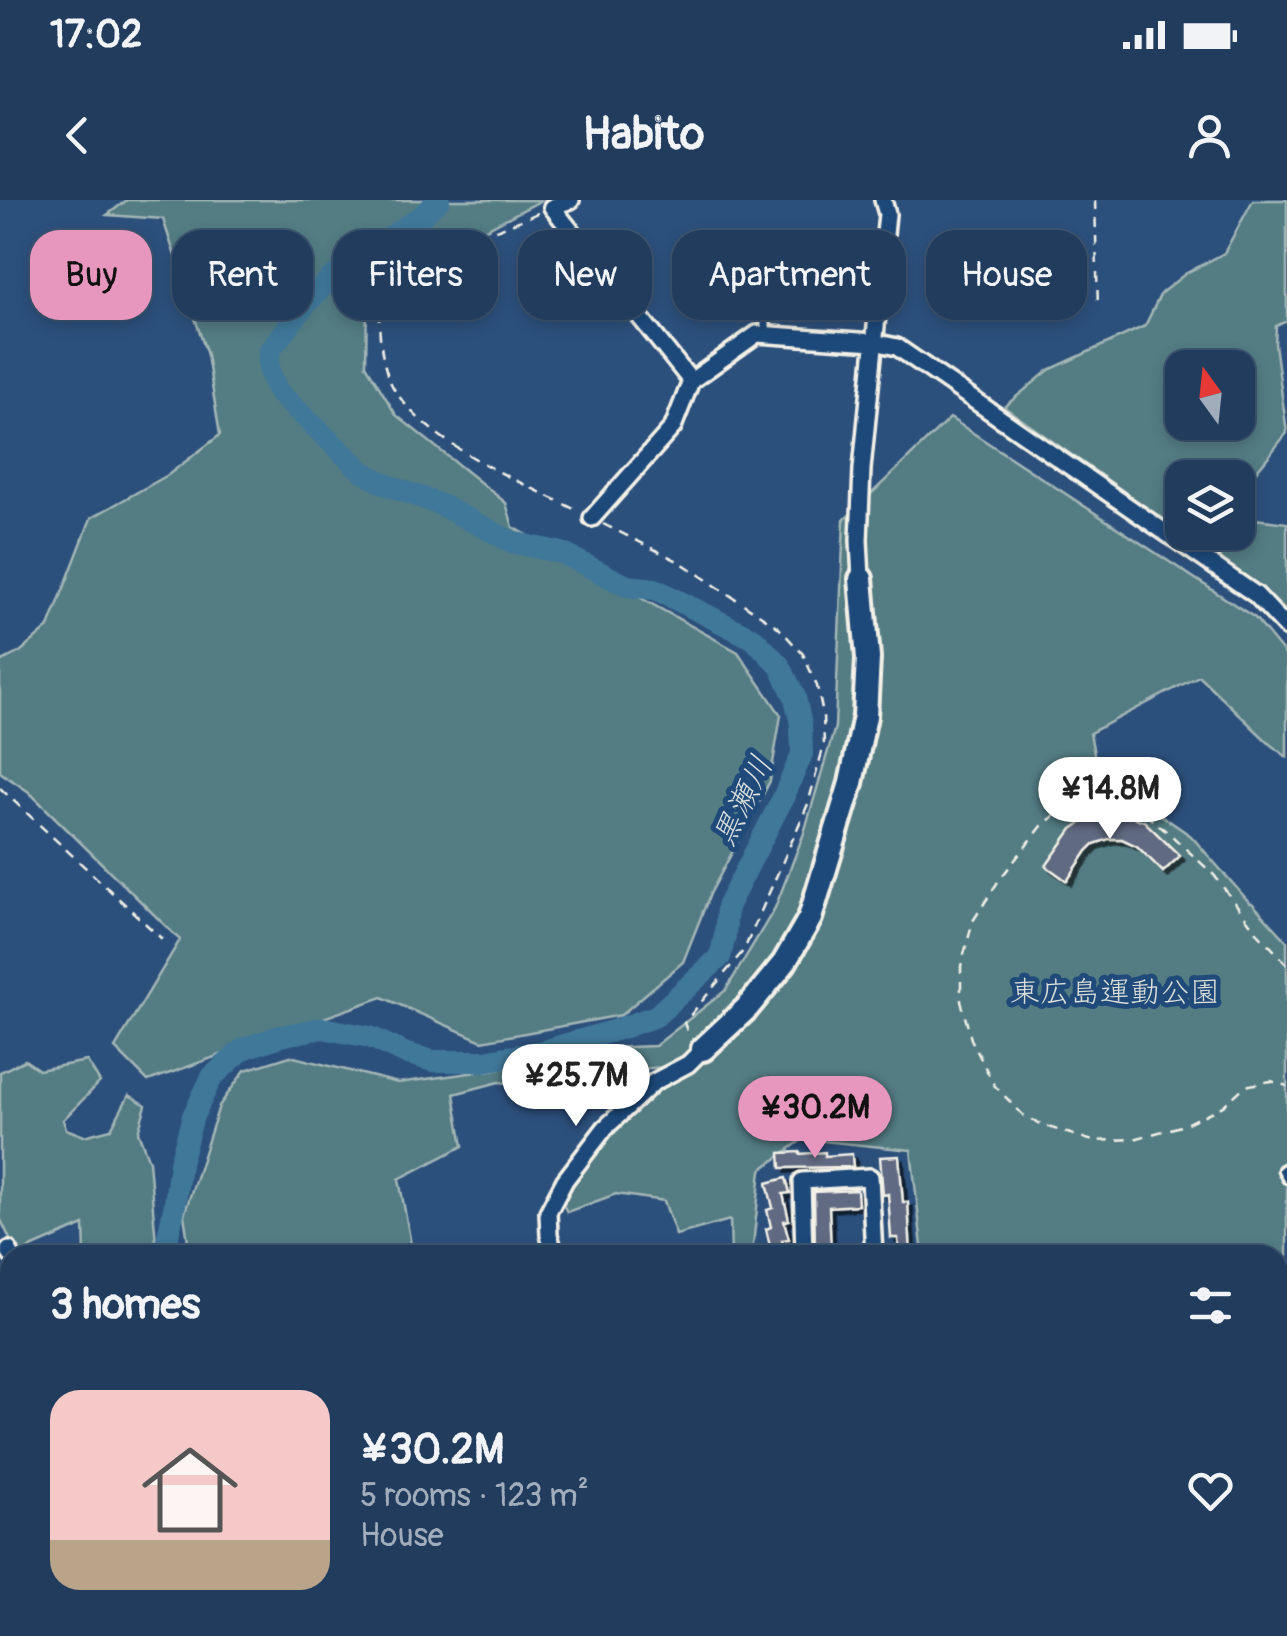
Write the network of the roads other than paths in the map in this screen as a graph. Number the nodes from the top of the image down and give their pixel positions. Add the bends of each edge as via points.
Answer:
1 (571, 200) edge
2 (883, 200) edge
3 (764, 320) edge
4 (768, 335) junction
5 (874, 342) junction
6 (692, 382) junction
7 (592, 518) road end
8 (861, 579) joint
9 (1287, 628) edge
10 (703, 1049) joint
11 (1287, 1168) edge
12 (1287, 1178) edge
13 (552, 1245) edge
14 (804, 1245) edge
15 (873, 1245) edge

1 - 6 street via 552,207
2 - 5 street
3 - 4 lane
4 - 5 street
4 - 6 street via 757,334
5 - 8 street via 861,487
5 - 9 street via 896,348 1256,595
6 - 7 street via 673,427
8 - 10 street via 865,716 810,918 784,963
10 - 13 street via 654,1082 605,1128 564,1180 548,1212
11 - 12 lane
14 - 15 street via 802,1181 870,1176

